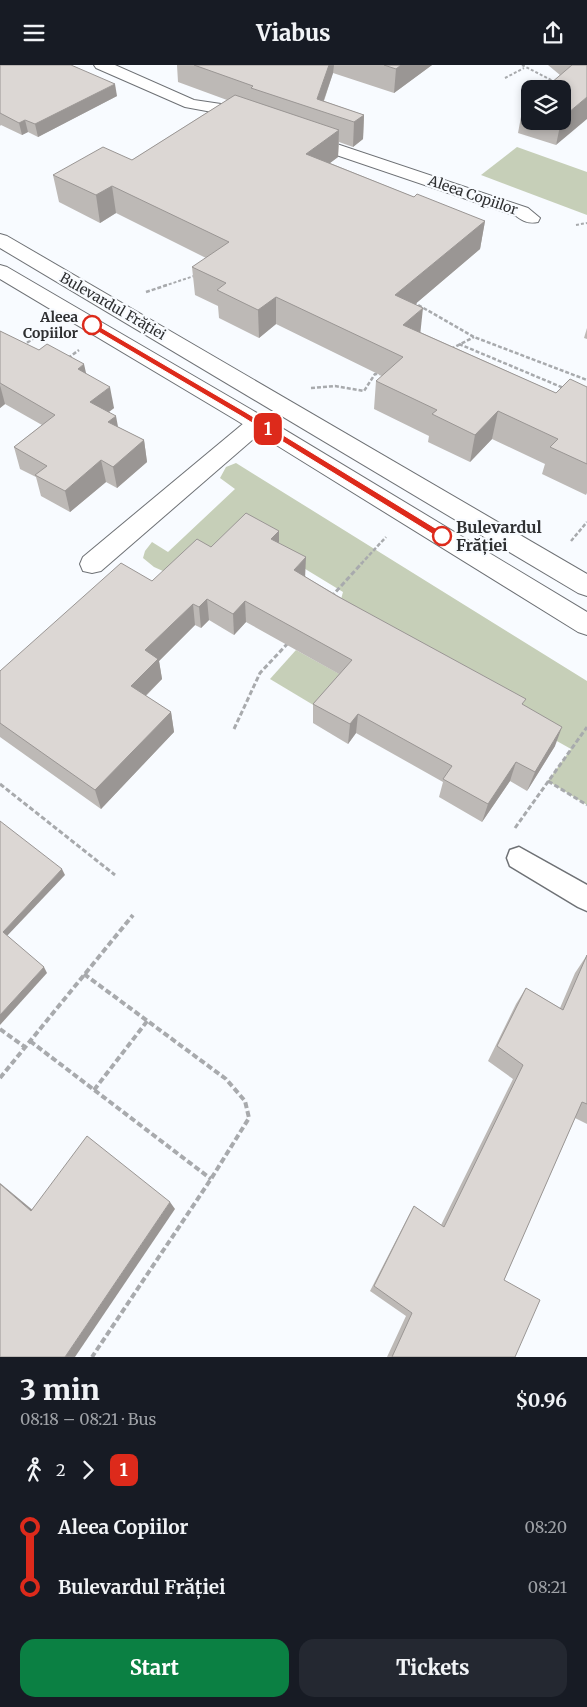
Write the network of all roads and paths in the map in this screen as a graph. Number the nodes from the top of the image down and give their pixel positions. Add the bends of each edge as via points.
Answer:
1 (102, 65) edge
2 (522, 65) edge
3 (525, 68) junction
4 (505, 78) dead end
5 (550, 80) edge
6 (270, 126) edge
7 (288, 132) edge
8 (531, 218) dead end
9 (587, 223) edge
10 (576, 225) dead end
11 (0, 240) edge
12 (0, 271) edge
13 (202, 273) edge
14 (407, 299) edge
15 (110, 304) junction
16 (71, 313) junction
17 (474, 337) junction
18 (459, 344) junction
19 (451, 349) edge
20 (16, 350) edge
21 (383, 374) edge
22 (587, 380) edge
23 (569, 390) edge
24 (277, 402) junction
25 (258, 423) junction
26 (406, 515) junction
27 (92, 564) dead end
28 (587, 586) edge
29 (327, 601) edge
30 (587, 625) edge
31 (294, 637) edge
32 (587, 727) edge
33 (234, 729) dead end
34 (548, 781) junction
35 (0, 784) edge
36 (587, 805) edge
37 (514, 830) dead end
38 (519, 858) dead end
39 (115, 875) dead end
40 (587, 899) edge
41 (133, 915) dead end
42 (84, 974) junction
43 (148, 1021) junction
44 (0, 1029) edge
45 (30, 1041) junction
46 (25, 1047) junction
47 (0, 1078) edge
48 (94, 1090) junction
49 (211, 1179) junction
50 (92, 1357) edge

1 - 6 main road via 191,104 215,107
2 - 3 path
3 - 4 path
3 - 5 path
7 - 8 main road, Aleea Copiilor via 522,211
9 - 10 path
11 - 15 main road, Bulevardul Frăției
12 - 16 main road, Bulevardul Frăției
13 - 15 path
14 - 17 path
15 - 24 main road, Bulevardul Frăției
16 - 20 path
16 - 25 main road, Bulevardul Frăției
17 - 18 path
17 - 22 path
18 - 19 path
18 - 23 path
21 - 24 path via 375,374 364,391 335,386 293,390
24 - 28 main road, Bulevardul Frăției
25 - 26 main road, Bulevardul Frăției
25 - 27 main road
26 - 29 path
26 - 30 main road, Bulevardul Frăției
31 - 33 path via 260,673
32 - 34 path
34 - 36 path
34 - 37 path
35 - 39 path
38 - 40 lane
41 - 42 path
42 - 43 path
42 - 45 path
43 - 48 path
43 - 49 path via 226,1079 245,1101 249,1118
44 - 46 path
45 - 46 path
45 - 48 path
46 - 47 path
48 - 49 path
49 - 50 path

